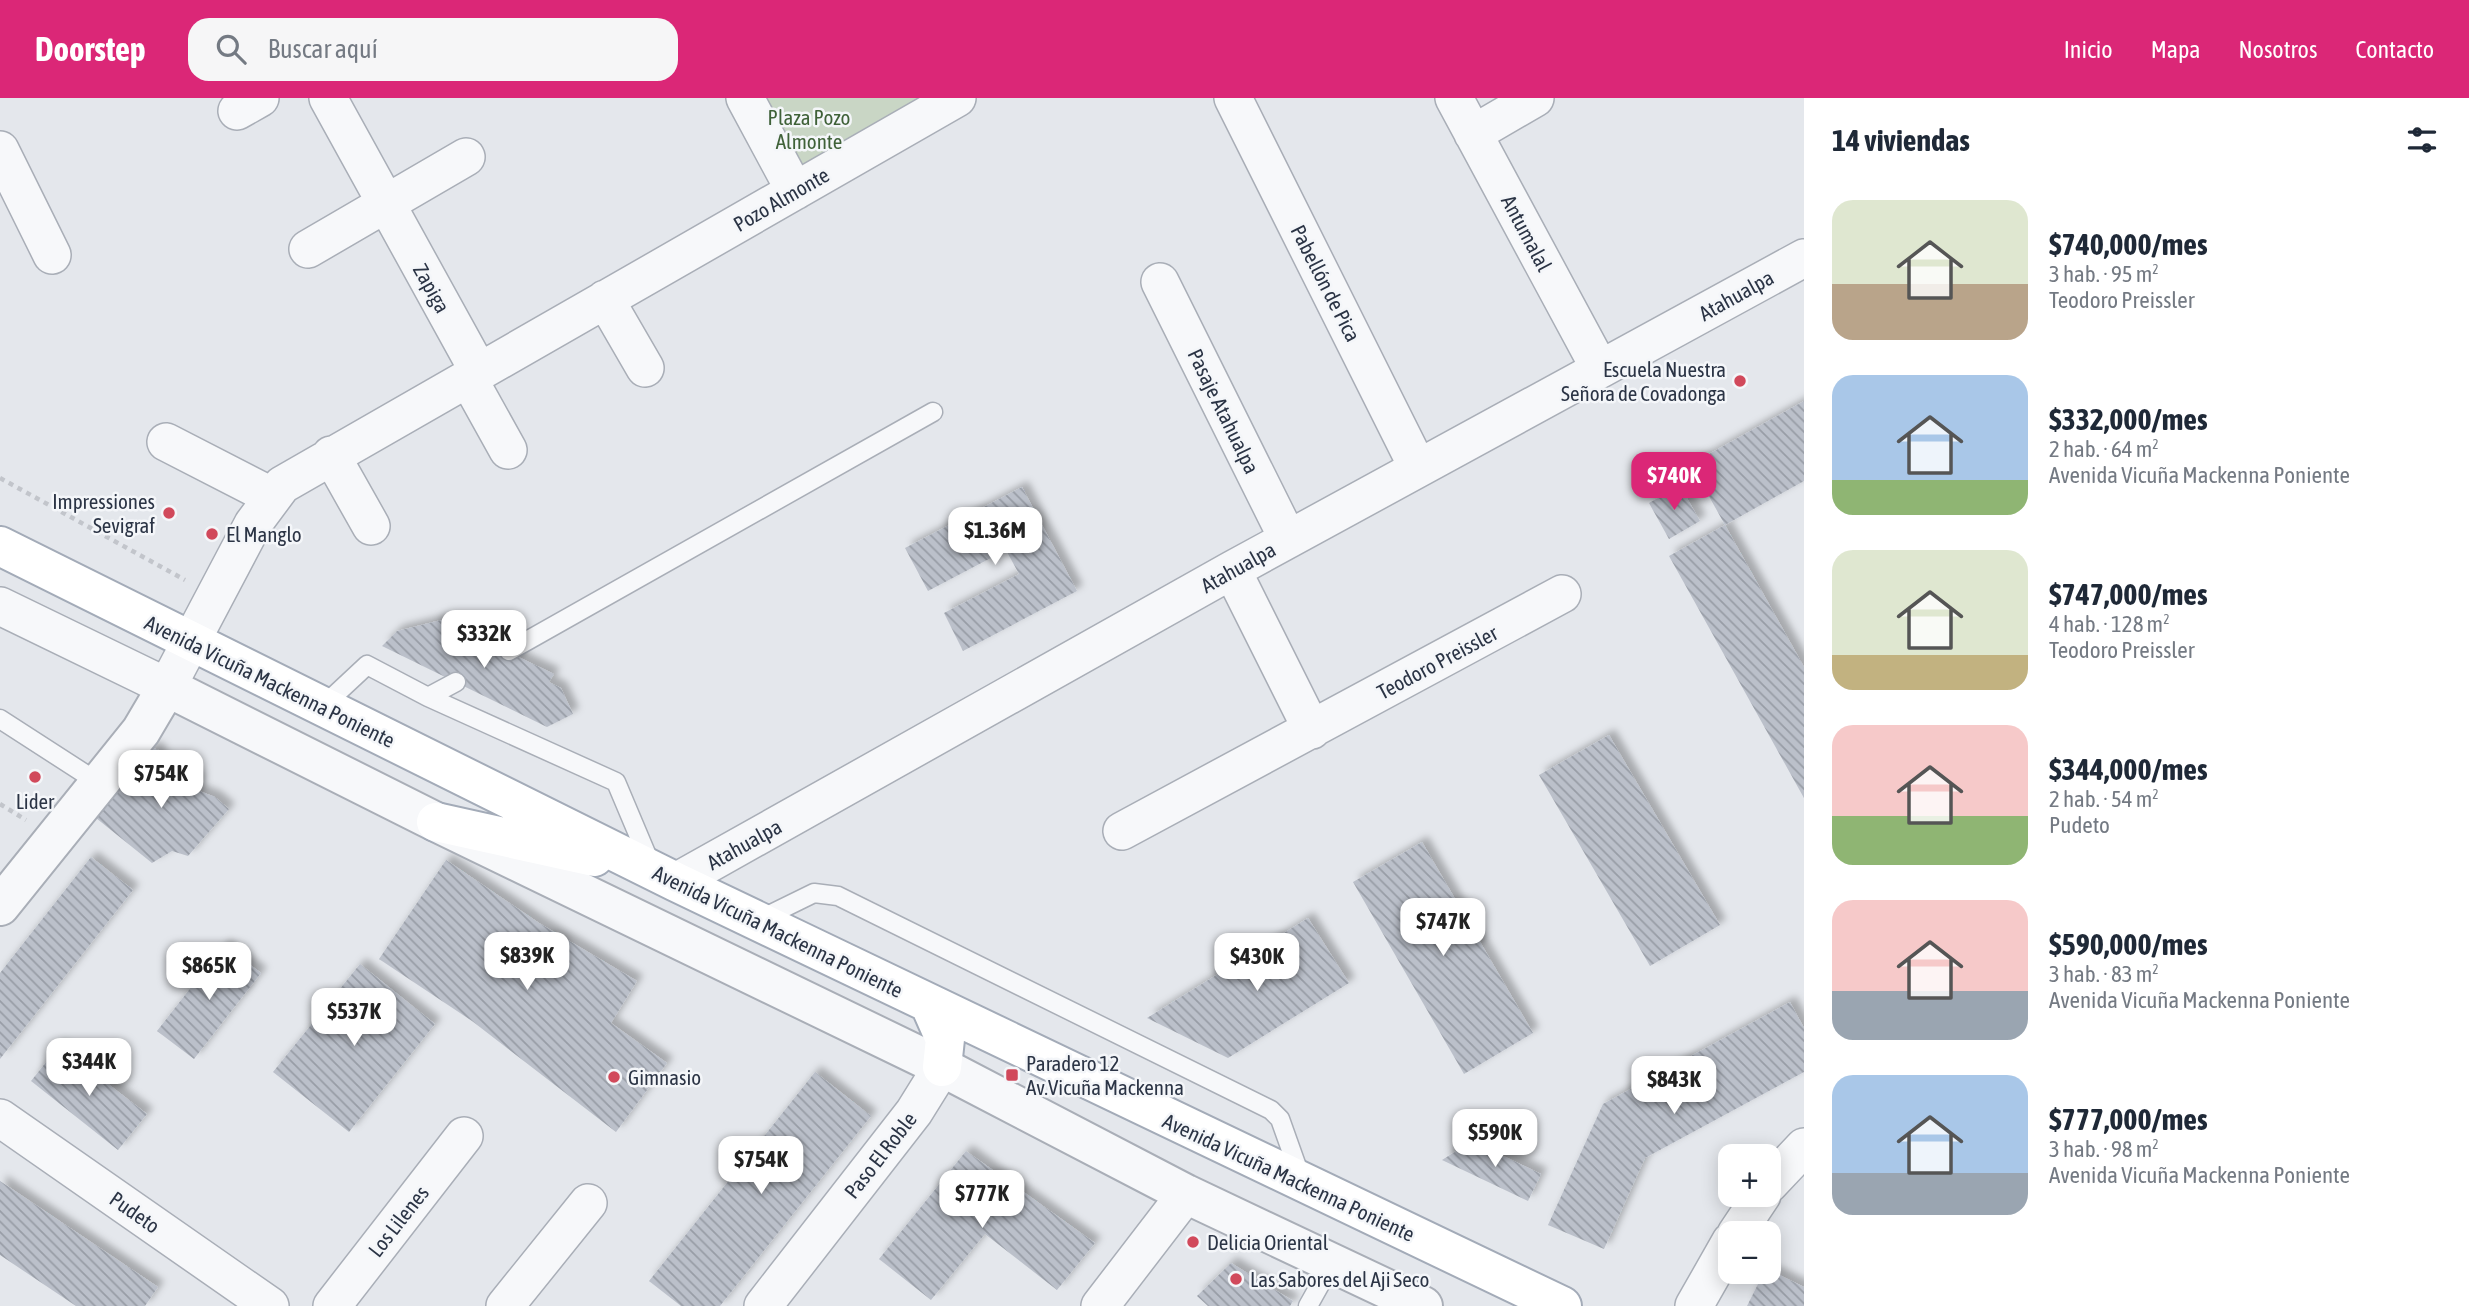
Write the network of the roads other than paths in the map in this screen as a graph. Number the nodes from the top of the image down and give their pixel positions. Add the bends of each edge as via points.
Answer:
1 (328, 98) edge
2 (745, 98) edge
3 (957, 98) edge
4 (1233, 98) edge
5 (1454, 98) edge
6 (1535, 98) edge
7 (1473, 134) junction
8 (0, 150) edge
9 (466, 157) dead end
10 (794, 191) junction
11 (386, 204) junction
12 (309, 249) dead end
13 (52, 255) dead end
14 (1804, 258) edge
15 (1160, 282) dead end
16 (606, 299) junction
17 (645, 368) dead end
18 (1600, 369) junction
19 (473, 375) junction
20 (933, 412) dead end
21 (166, 442) dead end
22 (508, 450) dead end
23 (331, 455) junction
24 (1418, 468) junction
25 (271, 496) junction
26 (371, 526) dead end
27 (1288, 539) junction
28 (0, 546) edge
29 (1232, 570) junction
30 (1562, 594) dead end
31 (5, 611) edge
32 (189, 641) junction
33 (509, 650) dead end
34 (456, 682) dead end
35 (167, 687) junction
36 (428, 697) junction
37 (322, 707) junction
38 (0, 719) edge
39 (1312, 730) junction
40 (99, 783) junction
41 (436, 822) junction
42 (1122, 831) dead end
43 (665, 877) junction
44 (0, 906) edge
45 (757, 921) junction
46 (930, 1004) junction
47 (942, 1067) junction
48 (0, 1118) edge
49 (464, 1136) dead end
50 (1804, 1147) edge
51 (1781, 1171) edge
52 (1303, 1184) junction
53 (1186, 1194) junction
54 (588, 1203) dead end
55 (1332, 1263) junction
56 (1718, 1264) edge
57 (1492, 1273) junction
58 (262, 1304) edge
59 (332, 1306) edge
60 (505, 1306) edge
61 (763, 1306) edge
62 (1100, 1306) edge
63 (1308, 1306) edge
64 (1423, 1306) edge
65 (1521, 1306) edge
66 (1562, 1306) edge
67 (1694, 1306) edge

1 - 11 street, Zapiga
2 - 10 street
3 - 10 street, Pozo Almonte
4 - 24 street, Pabellón de Pica
5 - 7 street, Antumalal
6 - 7 street
7 - 18 street, Antumalal
8 - 13 street
9 - 11 street
10 - 16 street, Pozo Almonte
11 - 12 street
11 - 19 street, Zapiga
14 - 18 street, Atahualpa
15 - 27 street, Pasaje Atahualpa
16 - 17 street
16 - 19 street, Pozo Almonte
18 - 24 street, Atahualpa
19 - 22 street
19 - 23 street, Pozo Almonte
20 - 33 lane
21 - 25 street
23 - 25 street, Pozo Almonte via 293,476
23 - 26 street
24 - 27 street, Atahualpa
25 - 32 street, Pozo Almonte
27 - 29 street, Atahualpa
28 - 32 main road, Avenida Vicuña Mackenna Poniente
29 - 39 street
29 - 43 street, Atahualpa
30 - 39 street, Teodoro Preissler
31 - 35 street
32 - 35 street, Pozo Almonte
32 - 37 main road, Avenida Vicuña Mackenna Poniente
34 - 36 lane
35 - 40 street via 141,731
35 - 41 street
36 - 37 lane via 367,665
36 - 43 lane via 616,782
37 - 43 main road, Avenida Vicuña Mackenna Poniente
38 - 40 lane
39 - 42 street, Teodoro Preissler
40 - 44 street
41 - 43 main road
41 - 47 street
43 - 45 main road, Avenida Vicuña Mackenna Poniente
45 - 46 main road, Avenida Vicuña Mackenna Poniente
45 - 52 lane via 814,893 838,896 1270,1110 1284,1128
46 - 47 main road via 944,1039
46 - 52 main road, Avenida Vicuña Mackenna Poniente
47 - 53 street
47 - 61 street, Paso El Roble via 914,1112
48 - 58 street, Pudeto
49 - 59 street, Los Lilenes
50 - 51 street
52 - 57 main road, Avenida Vicuña Mackenna Poniente
53 - 55 street
53 - 62 street
54 - 60 street
55 - 63 lane
55 - 64 street
56 - 67 street
57 - 65 main road
57 - 66 main road, Avenida Vicuña Mackenna Poniente

